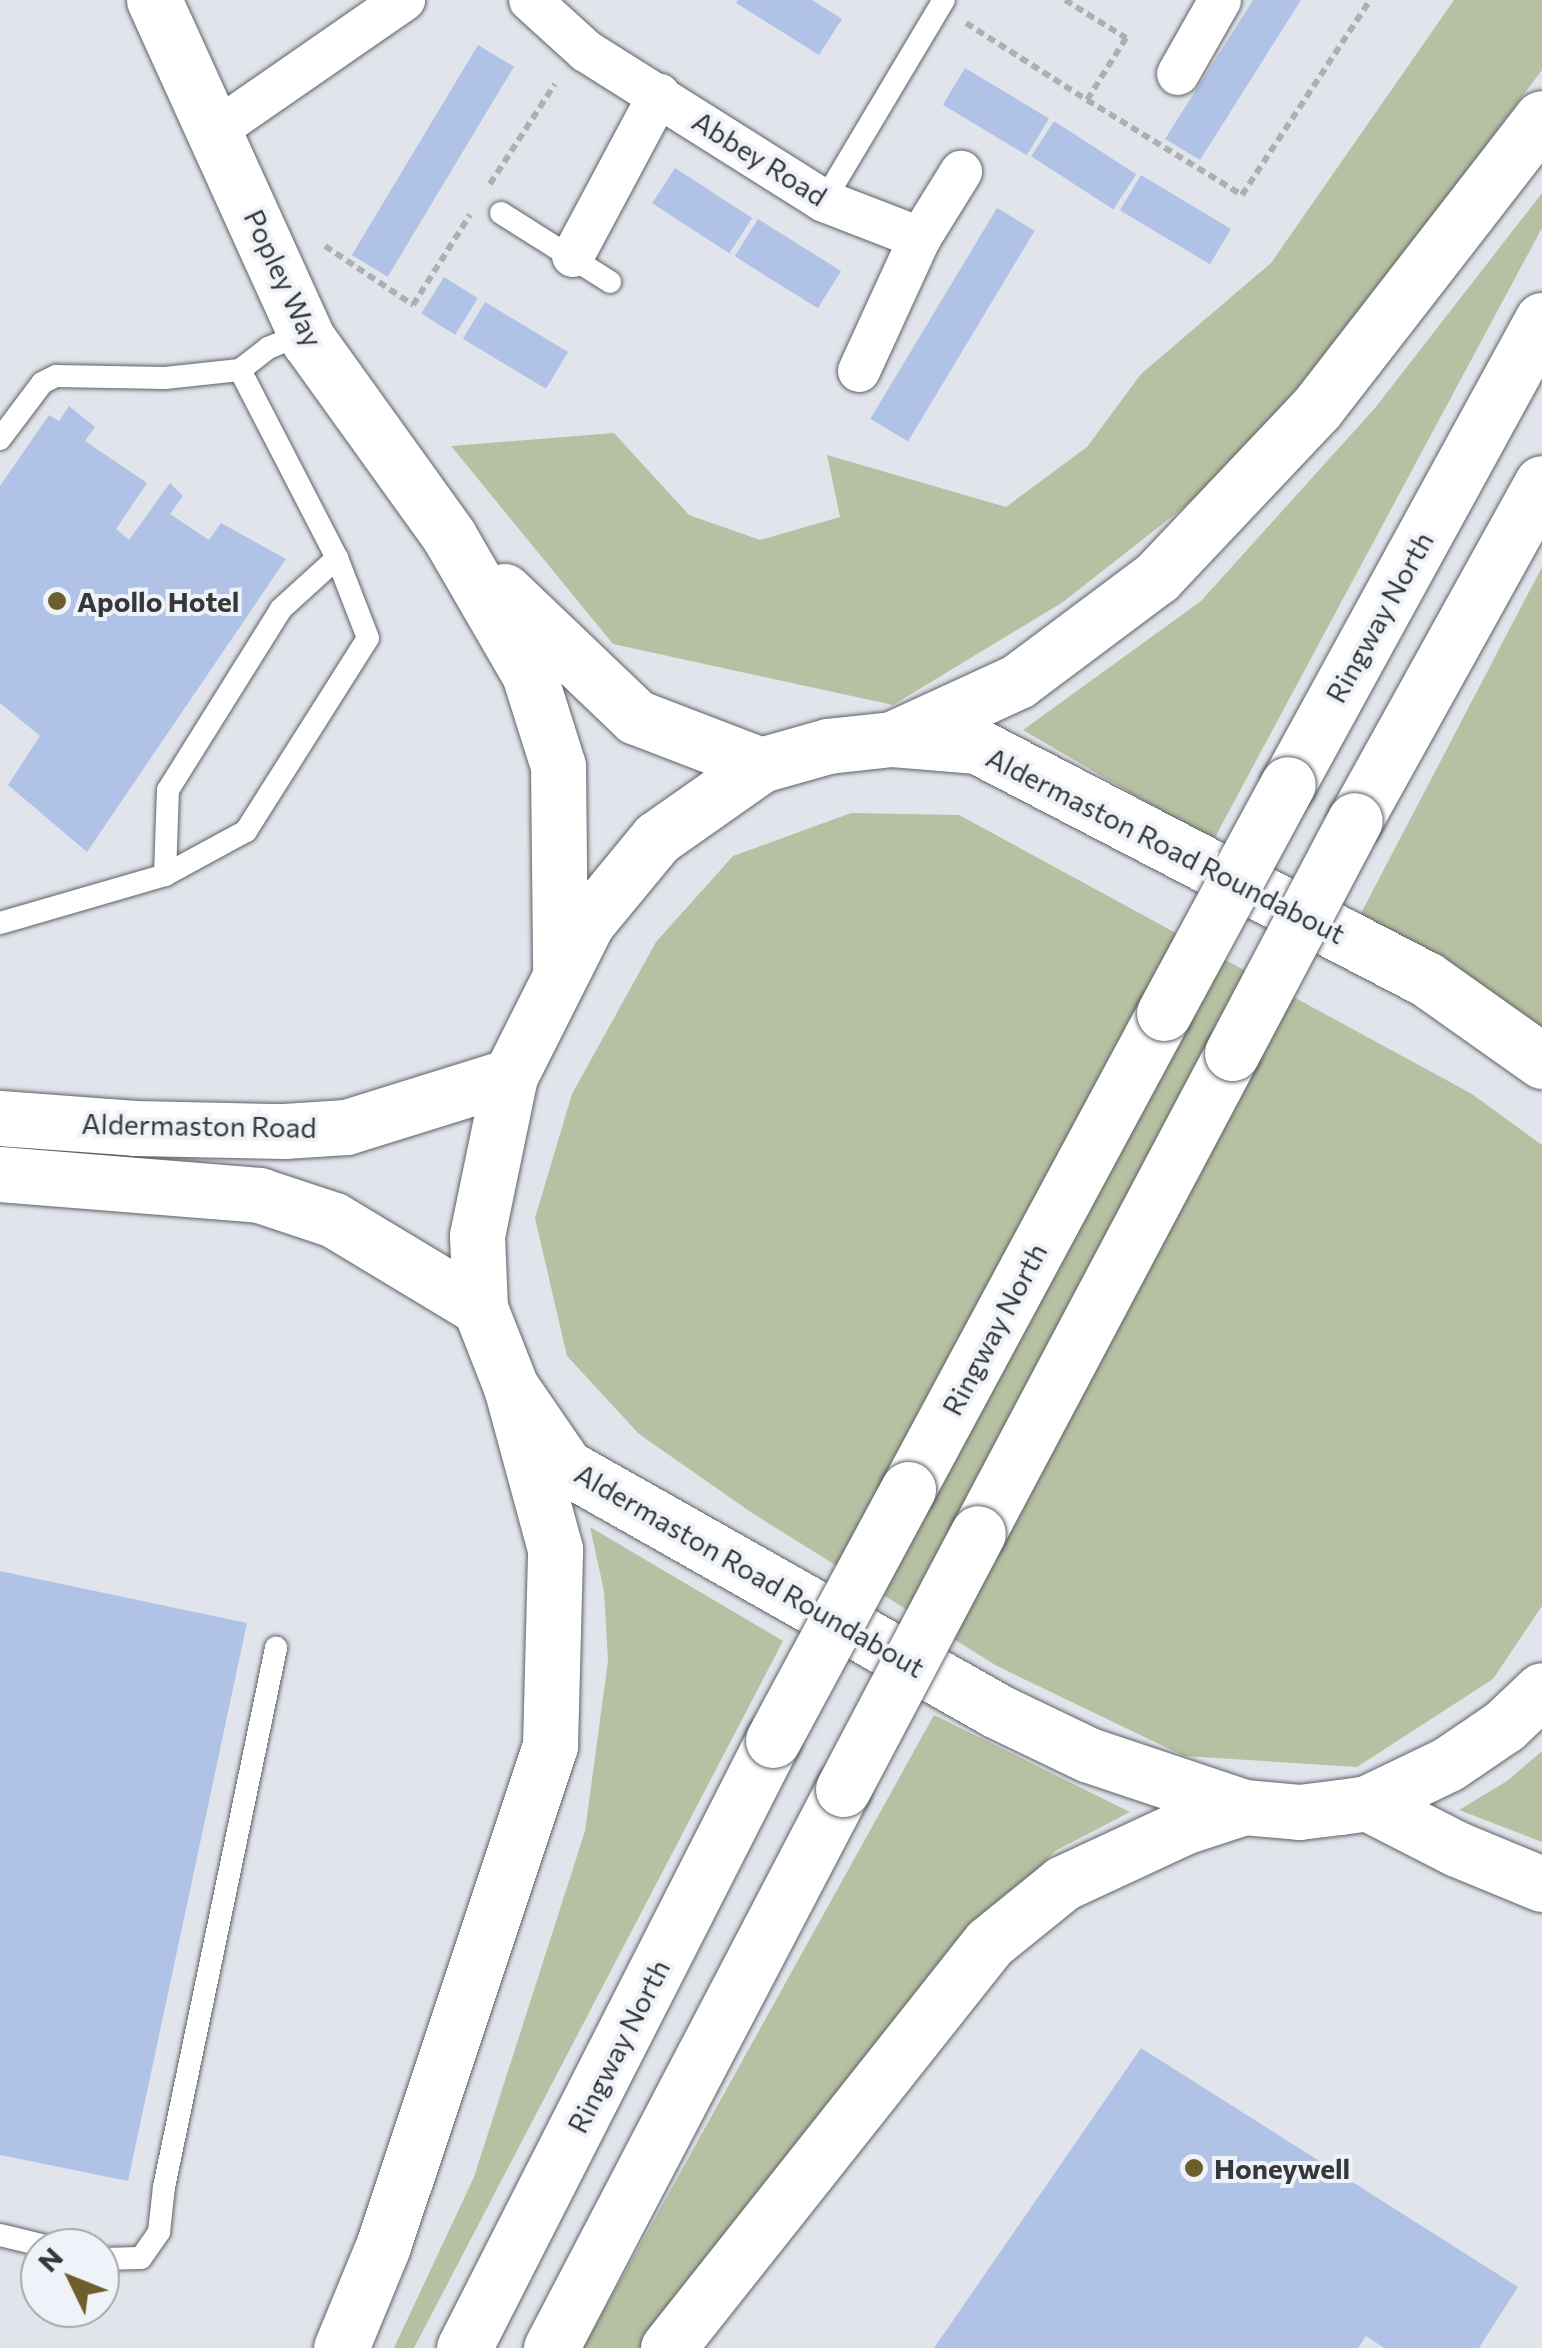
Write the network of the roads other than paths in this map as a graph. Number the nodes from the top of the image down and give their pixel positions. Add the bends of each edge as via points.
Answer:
1 (154, 0) edge
2 (404, 0) edge
3 (530, 0) edge
4 (1220, 0) edge
5 (942, 3) edge
6 (1178, 74) dead end
7 (659, 94) junction
8 (1542, 118) edge
9 (216, 130) junction
10 (961, 172) dead end
11 (824, 201) junction
12 (502, 213) dead end
13 (920, 238) junction
14 (573, 256) junction
15 (610, 282) dead end
16 (1542, 320) edge
17 (309, 341) junction
18 (240, 370) junction
19 (859, 371) dead end
20 (0, 439) edge
21 (1542, 483) edge
22 (449, 536) junction
23 (337, 558) junction
24 (892, 739) junction
25 (760, 764) junction
26 (165, 875) junction
27 (0, 923) edge
28 (560, 971) junction
29 (1542, 1061) edge
30 (510, 1076) junction
31 (0, 1118) edge
32 (0, 1174) edge
33 (480, 1308) junction
34 (511, 1387) junction
35 (276, 1648) dead end
36 (1542, 1690) edge
37 (1367, 1803) junction
38 (1244, 1807) junction
39 (1542, 1884) edge
40 (120, 2258) edge
41 (341, 2348) edge
42 (464, 2348) edge
43 (550, 2348) edge
44 (668, 2348) edge

1 - 9 main road, Popley Way
2 - 9 street
3 - 7 street, Abbey Road via 586,51
4 - 6 street
5 - 11 lane
7 - 11 street, Abbey Road
7 - 14 street
8 - 24 main road via 1316,409 1157,577 1018,681
9 - 17 main road, Popley Way
10 - 13 street
11 - 13 street, Abbey Road
12 - 14 lane
13 - 19 street
14 - 15 lane
16 - 42 main road, Ringway North, bridge via 773,1740
17 - 18 lane via 284,341
17 - 22 main road, Popley Way
18 - 20 lane via 164,378 56,376 42,383
18 - 23 lane
21 - 43 main road, bridge via 1355,820
22 - 25 main road, Popley Way via 636,718
22 - 28 main road, Popley Way via 529,674 558,766
23 - 26 lane via 281,609 168,790
23 - 26 lane via 368,638 246,831
24 - 25 main road, Aldermaston Road Roundabout via 828,746
24 - 29 main road, Aldermaston Road Roundabout via 976,746 1426,980
25 - 28 main road, Aldermaston Road Roundabout via 657,838 598,908
26 - 27 lane
28 - 30 main road, Aldermaston Road Roundabout
30 - 31 main road, Aldermaston Road via 346,1127 135,1128
30 - 33 main road, Aldermaston Road Roundabout via 477,1236
32 - 33 main road, Aldermaston Road via 259,1195 334,1220
33 - 34 main road, Aldermaston Road Roundabout
34 - 38 main road, Aldermaston Road Roundabout via 566,1468 1011,1717 1090,1755
34 - 41 main road via 554,1549 550,1746 389,2228
35 - 40 lane via 159,2232 141,2258
36 - 37 main road, Aldermaston Road Roundabout via 1475,1746
37 - 38 main road, Aldermaston Road Roundabout via 1299,1812
37 - 39 main road
38 - 44 main road via 1062,1883 989,1943

